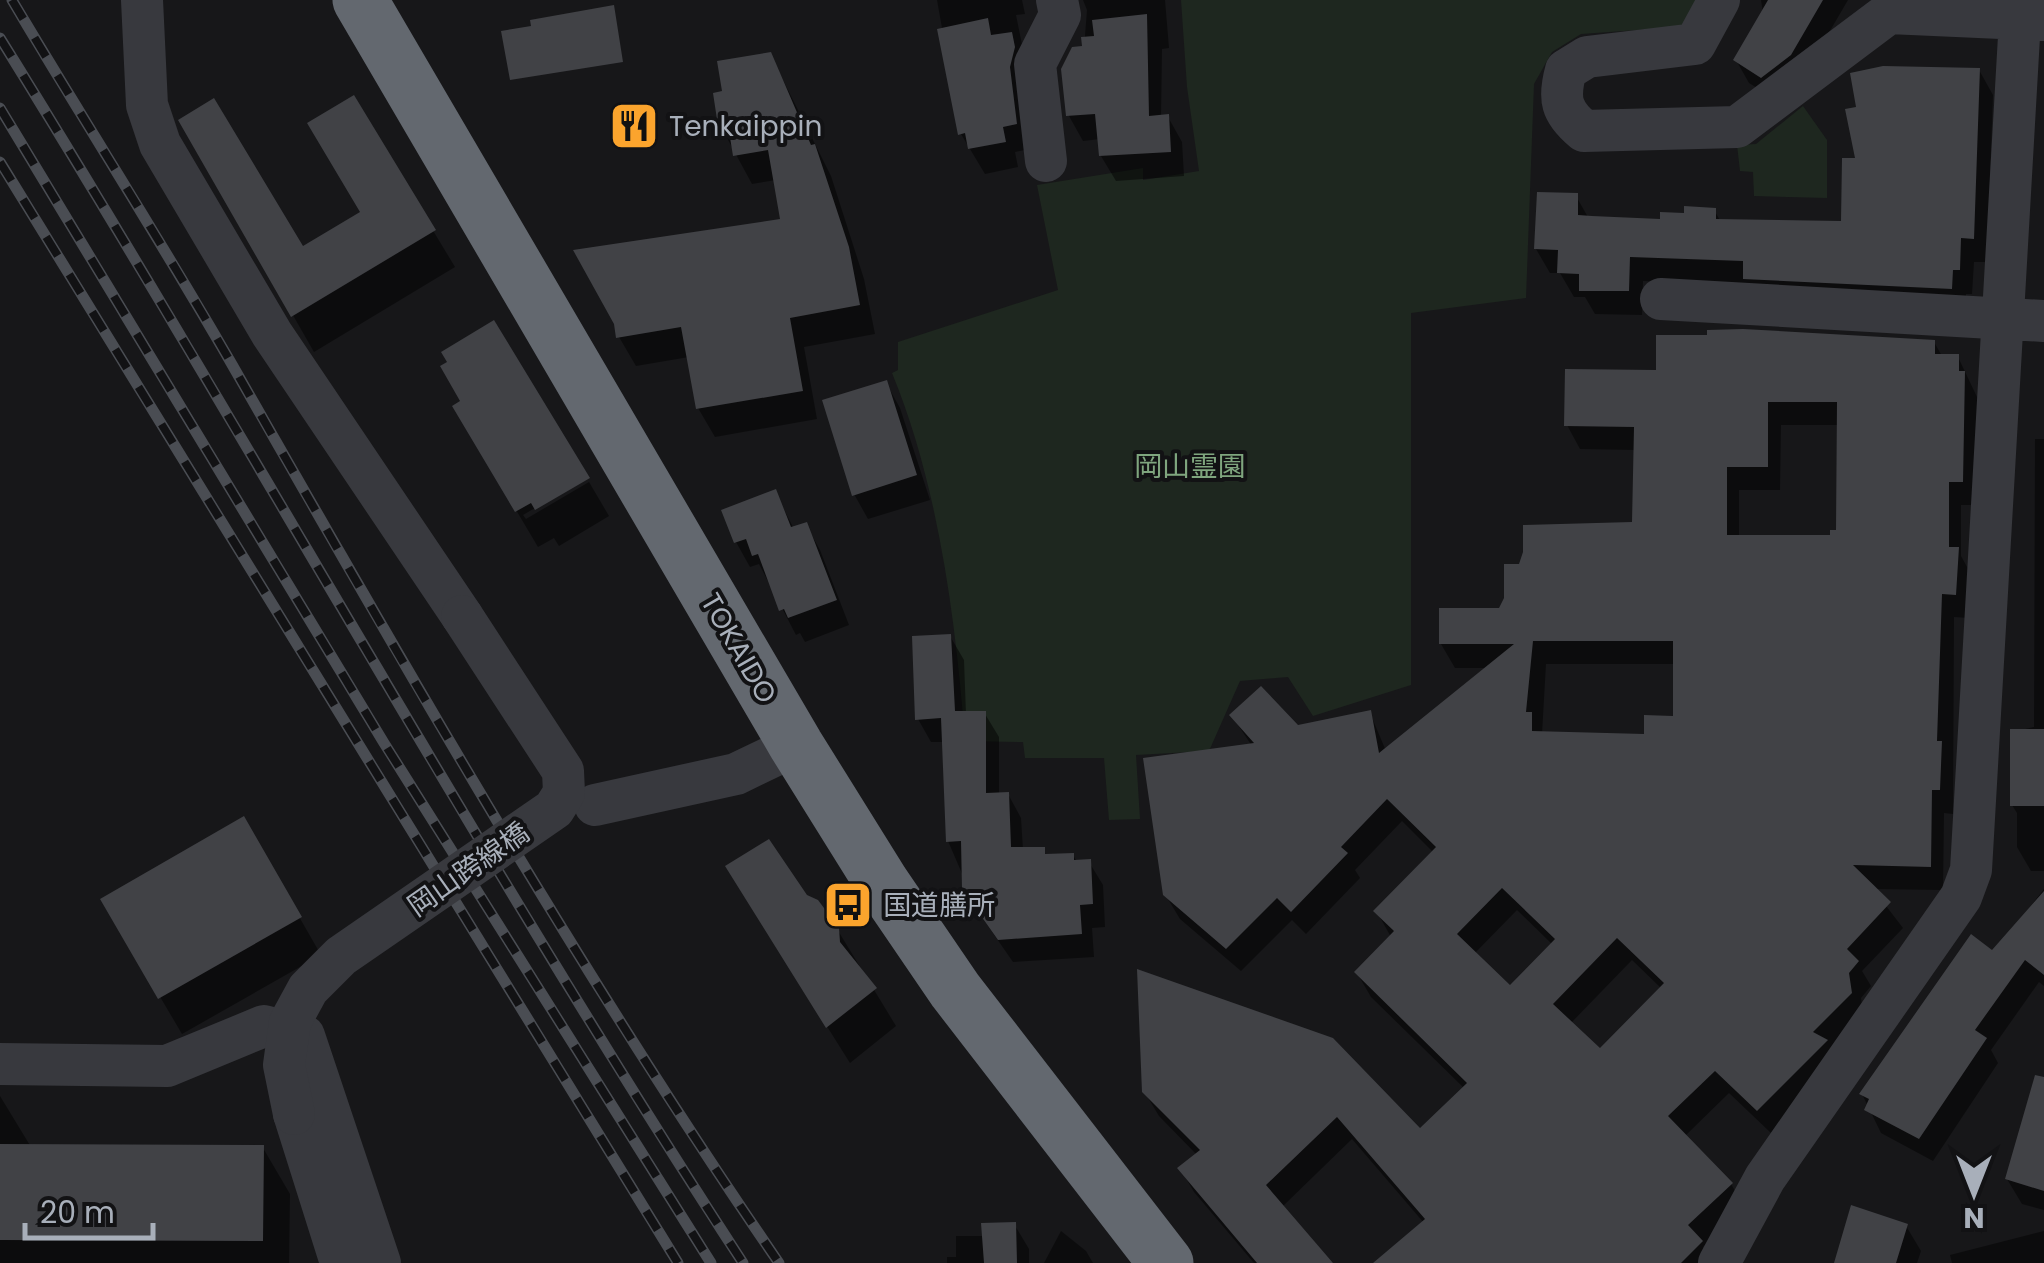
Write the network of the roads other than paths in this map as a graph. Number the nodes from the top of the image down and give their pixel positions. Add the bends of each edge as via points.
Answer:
1 (142, 0) edge
2 (360, 0) edge
3 (1058, 0) edge
4 (1719, 0) edge
5 (2032, 19) edge
6 (1046, 161) dead end
7 (1661, 299) dead end
8 (2000, 319) junction
9 (2044, 322) edge
10 (796, 745) junction
11 (596, 805) dead end
12 (0, 1064) edge
13 (342, 1263) edge
14 (380, 1263) edge
15 (1166, 1263) edge
16 (1719, 1263) edge

1 - 13 street, 岡山跨線橋, bridge via 147,105 160,144 272,334 563,771 564,792 554,809 341,956 308,989 290,1022 284,1065 294,1114
2 - 10 highway, TOKAIDO
3 - 6 street via 1060,16 1035,64
4 - 5 street via 1696,44 1588,56 1566,70 1559,94 1566,116 1584,131 1738,128 1889,13
5 - 8 street
7 - 8 street
8 - 9 street
8 - 16 street via 1972,870 1962,897 1766,1178
10 - 11 street via 736,774
10 - 15 highway, TOKAIDO via 956,990
12 - 14 street via 167,1066 264,1026 304,1036

